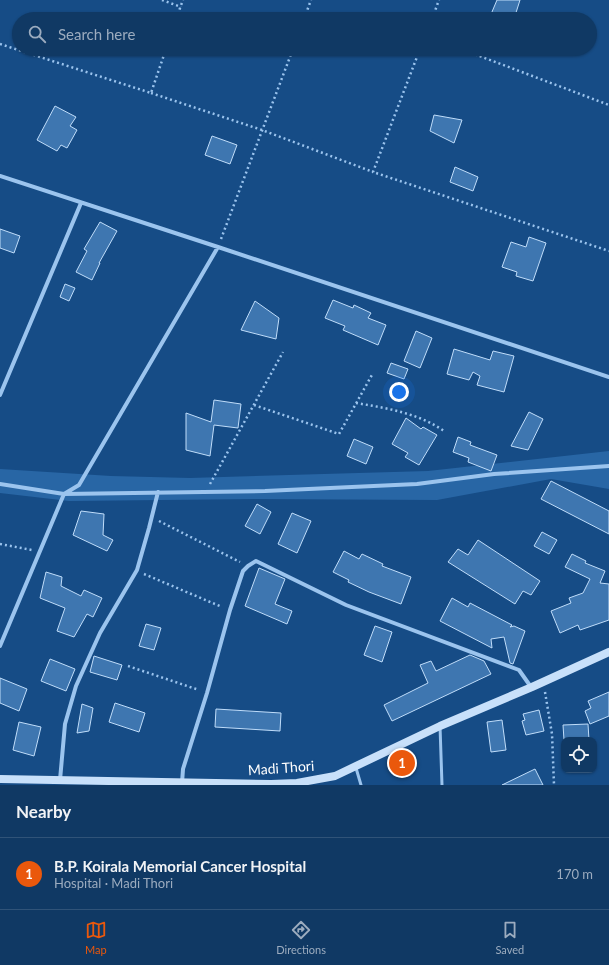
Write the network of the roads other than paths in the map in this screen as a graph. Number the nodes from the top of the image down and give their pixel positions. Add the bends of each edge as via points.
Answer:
1 (0, 176) edge
2 (81, 203) junction
3 (218, 247) junction
4 (609, 377) edge
5 (0, 395) edge
6 (609, 466) edge
7 (0, 484) edge
8 (158, 492) junction
9 (64, 494) junction
10 (0, 646) edge
11 (609, 652) edge
12 (532, 688) junction
13 (440, 726) junction
14 (355, 766) junction
15 (0, 779) edge
16 (60, 780) junction
17 (24, 782) edge
18 (182, 783) junction
19 (361, 785) edge
20 (442, 785) edge

1 - 2 street
2 - 3 street
2 - 5 street
3 - 4 street
3 - 9 street via 79,485
6 - 8 street via 494,474 416,484 265,491
7 - 9 street
8 - 9 street
8 - 16 street via 137,570 100,633 76,686 65,724
9 - 10 street
11 - 12 main road, Madi Thori
12 - 13 main road, Madi Thori
12 - 18 street via 519,670 346,605 256,561 243,571 183,769
13 - 14 main road, Madi Thori
13 - 20 lane
14 - 18 main road, Madi Thori via 334,776 297,783
14 - 19 lane
15 - 17 main road, Madi Thori
16 - 17 main road, Madi Thori
16 - 18 main road, Madi Thori

